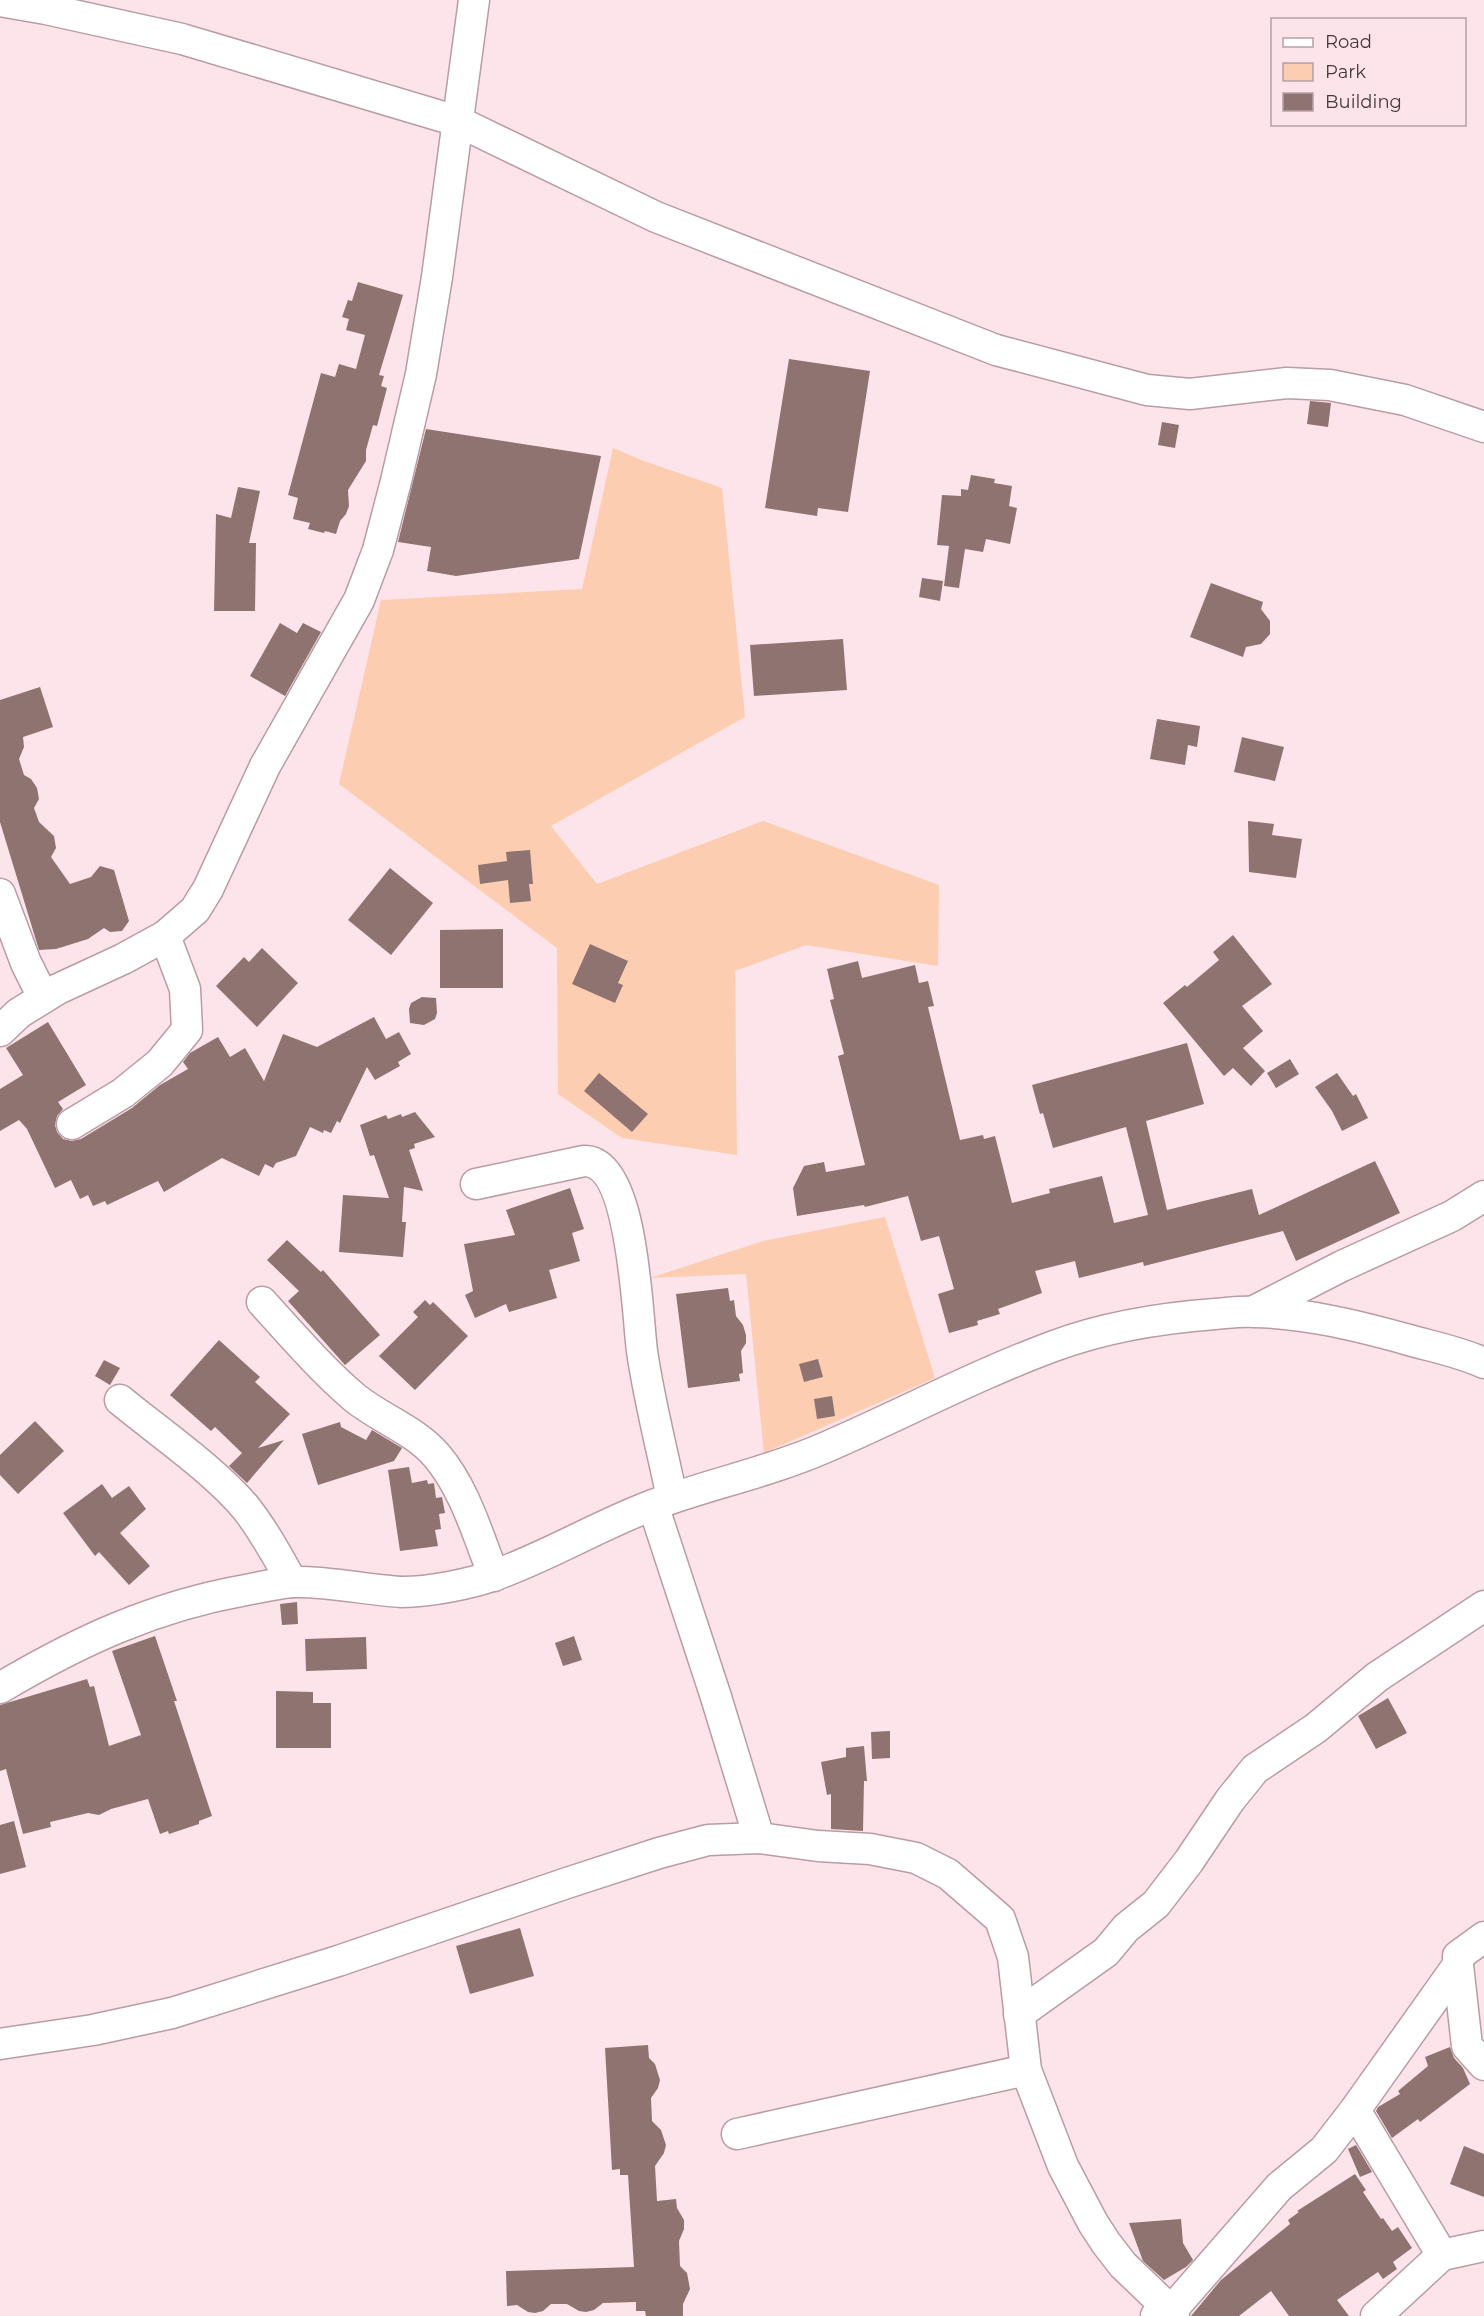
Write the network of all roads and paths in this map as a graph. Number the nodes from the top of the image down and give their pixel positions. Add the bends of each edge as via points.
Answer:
1 (474, 0) edge
2 (0, 1) edge
3 (457, 121) junction
4 (1484, 427) edge
5 (0, 894) edge
6 (165, 936) junction
7 (43, 998) junction
8 (0, 1031) edge
9 (72, 1124) dead end
10 (476, 1184) dead end
11 (1484, 1196) edge
12 (262, 1302) dead end
13 (1254, 1311) junction
14 (1484, 1363) edge
15 (120, 1400) dead end
16 (663, 1502) junction
17 (494, 1576) junction
18 (292, 1582) junction
19 (1484, 1606) edge
20 (0, 1688) edge
21 (759, 1838) junction
22 (1484, 1937) edge
23 (1458, 1965) junction
24 (1019, 2013) junction
25 (0, 2044) edge
26 (1484, 2065) edge
27 (1026, 2070) junction
28 (1355, 2110) junction
29 (737, 2134) dead end
30 (1484, 2246) edge
31 (1442, 2255) junction
32 (1167, 2314) edge
33 (1376, 2316) edge

1 - 3 street
2 - 3 street via 182,39
3 - 4 street via 656,217 996,350 1148,390 1190,394 1287,382 1330,385 1405,400
3 - 6 street via 421,374 378,549 359,600 265,766 208,889 195,910
5 - 7 street
6 - 7 street
6 - 9 street via 185,989 187,1030 160,1063 123,1093
7 - 8 street
10 - 16 street via 584,1161 602,1168 629,1230
11 - 13 street via 1452,1216
12 - 17 street via 356,1399 437,1456 462,1498
13 - 14 street via 1345,1324
13 - 16 street via 1157,1320 1056,1345 823,1449
15 - 18 street via 200,1465 244,1507
16 - 17 street
16 - 21 street
17 - 18 street via 404,1592
18 - 20 street via 185,1603 139,1617 42,1663
19 - 24 street via 1377,1677 1316,1728 1255,1769 1156,1904 1126,1928 1106,1952
21 - 24 street via 870,1849 916,1858 948,1874 1000,1919 1013,1957
21 - 25 street via 708,1840 659,1853 338,1962 172,2013
22 - 23 street via 1458,1956
23 - 26 street via 1467,2046
23 - 28 street
24 - 27 street
27 - 29 street
27 - 32 street via 1063,2166 1093,2223 1123,2265
28 - 31 street
28 - 32 street via 1324,2150 1279,2187
30 - 31 street
31 - 33 street

